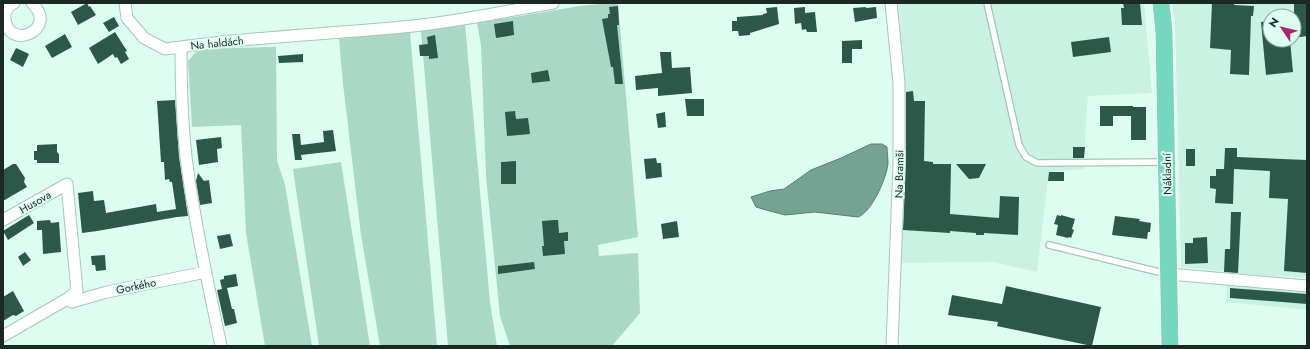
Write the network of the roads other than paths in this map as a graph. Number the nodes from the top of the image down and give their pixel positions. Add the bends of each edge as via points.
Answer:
1 (14, 3) edge
2 (32, 3) edge
3 (125, 3) edge
4 (553, 3) edge
5 (892, 3) edge
6 (987, 3) edge
7 (1161, 3) edge
8 (181, 47) junction
9 (1167, 162) junction
10 (67, 184) joint
11 (3, 220) edge
12 (1049, 244) dead end
13 (206, 272) junction
14 (1169, 274) junction
15 (1307, 286) edge
16 (67, 299) junction
17 (3, 336) edge
18 (221, 346) edge
19 (892, 346) edge
20 (1170, 346) edge

1 - 2 street via 9,6 4,16 10,31 19,36 27,36 35,31 39,24 38,8
3 - 8 street via 126,18 144,38 165,49
4 - 8 street, Na haldách via 414,26
5 - 19 street, Na Bramši via 899,84 897,255
6 - 9 lane via 1019,145 1026,157 1037,163
7 - 9 main road, Nákladní
8 - 13 street, Na haldách via 181,98 188,172
9 - 14 main road, Nákladní
10 - 11 street, Husova
10 - 16 street, Gorkého via 77,291
12 - 14 lane
13 - 16 street, Gorkého via 107,292 72,302
13 - 18 street, Na haldách
14 - 15 street
14 - 20 main road, Nákladní
16 - 17 street, Gorkého

